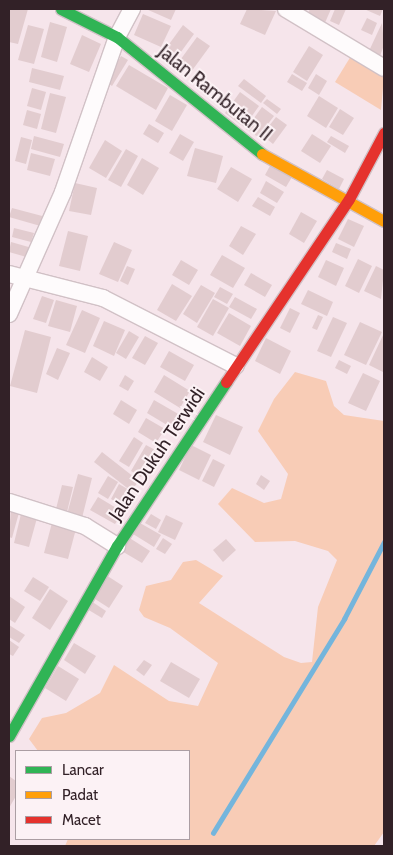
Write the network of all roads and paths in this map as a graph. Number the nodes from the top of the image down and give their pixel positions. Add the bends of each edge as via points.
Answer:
1 (61, 9) edge
2 (132, 9) edge
3 (286, 9) edge
4 (117, 37) junction
5 (384, 68) edge
6 (384, 133) edge
7 (349, 199) junction
8 (384, 221) edge
9 (9, 274) edge
10 (26, 277) junction
11 (9, 314) edge
12 (236, 366) junction
13 (9, 502) edge
14 (117, 546) junction
15 (9, 736) edge

1 - 4 street, Jalan Rambutan II
2 - 4 street
3 - 5 street
4 - 7 street, Jalan Rambutan II via 259,152
4 - 10 street via 63,192
6 - 7 street, Jalan Dukuh Terwidi
7 - 8 street
7 - 12 street, Jalan Dukuh Terwidi
9 - 10 street
10 - 11 street
10 - 12 street via 103,298
12 - 14 street, Jalan Dukuh Terwidi
13 - 14 street via 85,526
14 - 15 street, Jalan Dukuh Terwidi

